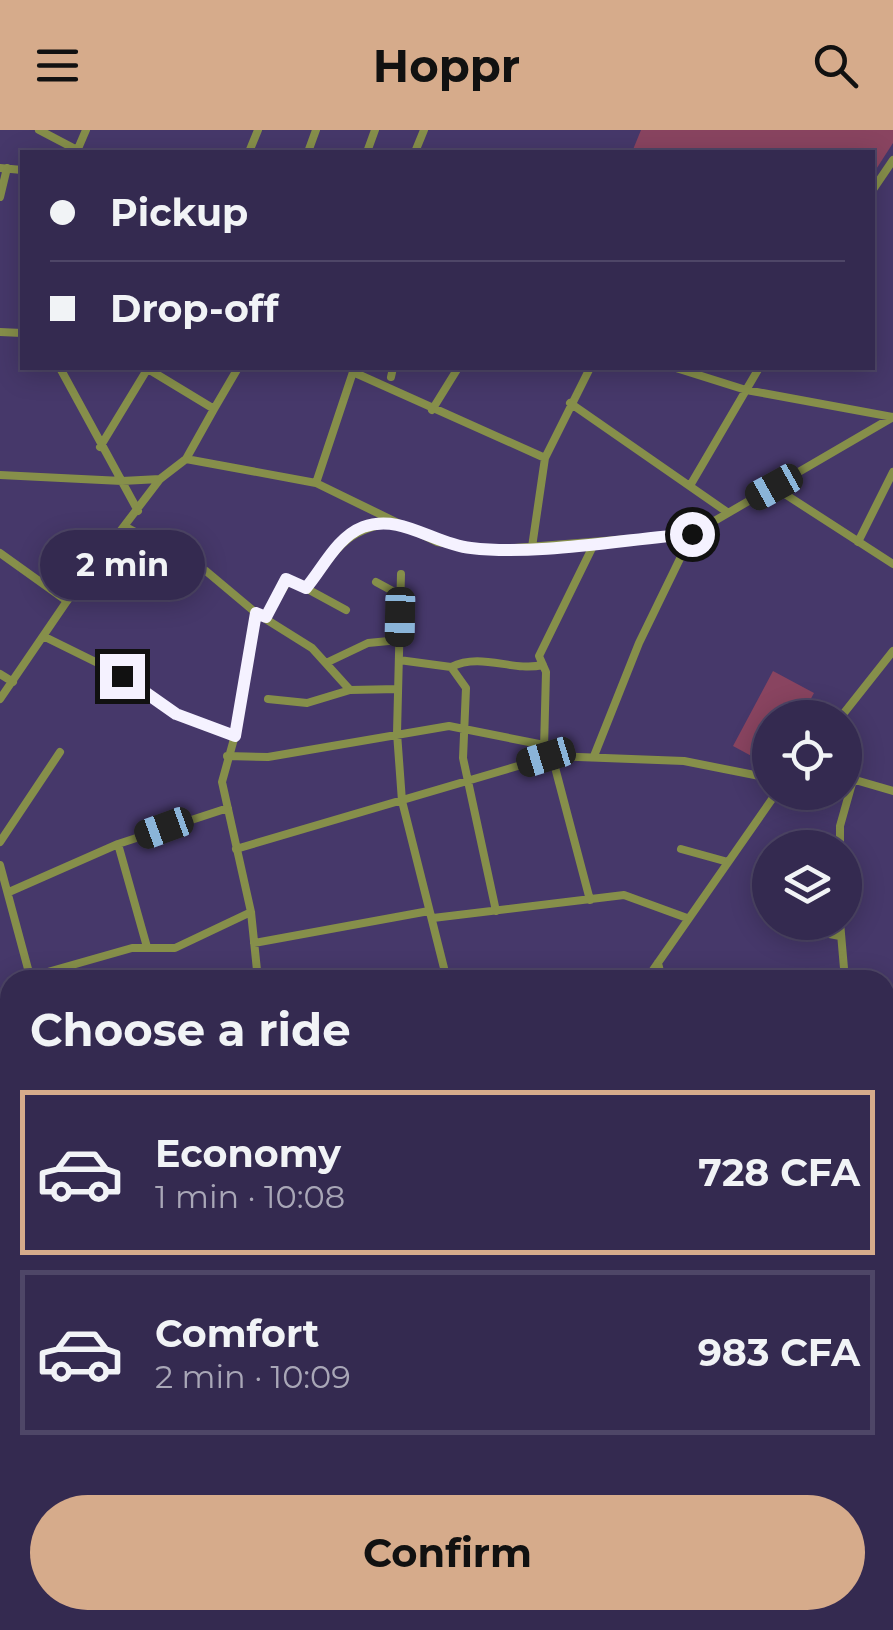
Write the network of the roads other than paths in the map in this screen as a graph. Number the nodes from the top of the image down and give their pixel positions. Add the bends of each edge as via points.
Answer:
1 (38, 130) edge
2 (75, 150) edge
3 (893, 160) edge
4 (4, 168) edge
5 (875, 187) edge
6 (0, 198) edge
7 (61, 370) edge
8 (147, 370) edge
9 (151, 370) edge
10 (237, 370) edge
11 (350, 370) edge
12 (457, 370) edge
13 (589, 370) edge
14 (682, 370) edge
15 (759, 370) edge
16 (746, 390) junction
17 (570, 403) junction
18 (214, 409) junction
19 (432, 410) junction
20 (893, 417) edge
21 (100, 447) junction
22 (545, 458) junction
23 (186, 459) junction
24 (893, 472) edge
25 (0, 475) edge
26 (160, 478) junction
27 (122, 482) junction
28 (316, 482) junction
29 (691, 484) junction
30 (774, 487) junction
31 (138, 511) junction
32 (727, 512) junction
33 (396, 521) junction
34 (126, 527) junction
35 (692, 534) junction
36 (596, 542) junction
37 (858, 542) junction
38 (532, 547) junction
39 (0, 553) edge
40 (893, 564) edge
41 (401, 574) dead end
42 (376, 582) dead end
43 (306, 588) junction
44 (400, 595) junction
45 (67, 600) junction
46 (346, 610) dead end
47 (261, 615) junction
48 (45, 637) junction
49 (399, 640) junction
50 (893, 651) edge
51 (399, 660) junction
52 (328, 662) junction
53 (452, 666) junction
54 (543, 666) junction
55 (0, 674) edge
56 (13, 682) junction
57 (398, 689) junction
58 (350, 690) junction
59 (268, 699) dead end
60 (0, 700) edge
61 (854, 700) edge
62 (462, 729) junction
63 (397, 733) junction
64 (235, 736) junction
65 (544, 745) junction
66 (60, 752) dead end
67 (227, 756) junction
68 (594, 756) junction
69 (549, 757) junction
70 (752, 774) edge
71 (471, 778) junction
72 (862, 782) edge
73 (893, 791) edge
74 (402, 802) junction
75 (228, 808) junction
76 (764, 810) edge
77 (0, 842) edge
78 (118, 844) junction
79 (236, 849) junction
80 (681, 849) dead end
81 (728, 862) junction
82 (0, 866) edge
83 (9, 892) junction
84 (590, 900) junction
85 (496, 911) junction
86 (250, 912) junction
87 (431, 914) junction
88 (687, 918) junction
89 (841, 940) edge
90 (254, 943) junction
91 (147, 947) junction
92 (658, 964) junction
93 (29, 970) edge
94 (61, 970) edge
95 (257, 970) edge
96 (445, 970) edge
97 (653, 970) edge
98 (660, 970) edge
99 (845, 970) edge

1 - 2 street
3 - 5 street
4 - 6 street
7 - 21 street
8 - 21 street
9 - 18 street
10 - 18 street
11 - 19 street
11 - 28 street
12 - 19 street
13 - 17 street
14 - 16 street
15 - 16 street
16 - 20 street
16 - 29 street
17 - 22 street
17 - 29 street
18 - 23 street
19 - 22 street
20 - 30 street
21 - 27 street
22 - 38 street
23 - 26 street
23 - 28 street
24 - 37 street
25 - 27 street
26 - 27 street
26 - 31 street
27 - 31 street
28 - 33 street
29 - 32 street
30 - 32 street
30 - 37 street
31 - 34 street
32 - 35 street
33 - 38 street via 446,544
33 - 43 street via 346,536
34 - 45 street
34 - 47 street via 206,571
35 - 36 street
35 - 68 street via 626,670
36 - 38 street
36 - 54 street via 541,650
37 - 40 street
39 - 45 street
41 - 44 street
42 - 44 street
43 - 46 street
43 - 47 street via 286,579
44 - 49 street
45 - 48 street
47 - 52 street
47 - 64 street
48 - 56 street
48 - 64 street via 122,676 176,714
49 - 51 street
49 - 52 street via 368,643
50 - 61 street
51 - 53 street
51 - 57 street
52 - 58 street
53 - 54 street via 473,660
53 - 62 street via 466,688
54 - 65 street
55 - 56 street
56 - 60 street
57 - 58 street
57 - 63 street
58 - 59 street via 307,703
62 - 63 street
62 - 65 street
62 - 71 street
63 - 67 street via 268,757
63 - 74 street
64 - 67 street
65 - 69 street
66 - 77 street
67 - 75 street via 222,782
68 - 69 street
68 - 70 street via 684,760
69 - 71 street
69 - 84 street
71 - 74 street
71 - 85 street
72 - 73 street
74 - 79 street
74 - 87 street
75 - 78 street
75 - 79 street
76 - 81 street
78 - 83 street
78 - 91 street
79 - 86 street
80 - 81 street
81 - 88 street
82 - 83 street
83 - 93 street
84 - 85 street
84 - 88 street via 624,896
85 - 87 street
86 - 90 street
86 - 91 street via 174,948
87 - 90 street
87 - 96 street
88 - 92 street
89 - 99 street
90 - 95 street
91 - 94 street
92 - 97 street
92 - 98 street

